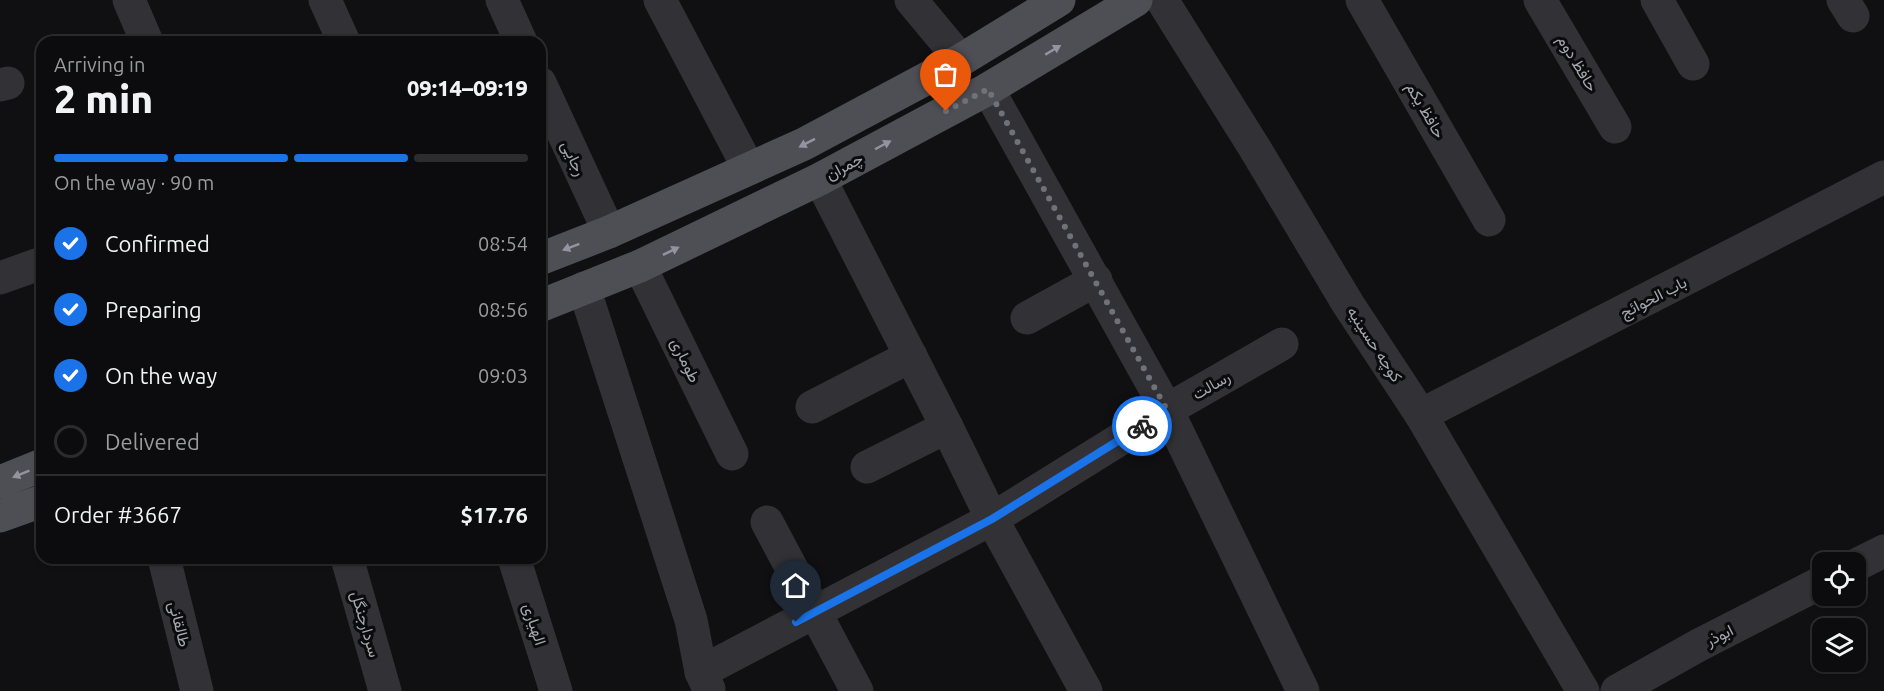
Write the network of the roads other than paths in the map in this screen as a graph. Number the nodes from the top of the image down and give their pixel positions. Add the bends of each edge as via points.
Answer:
1 (129, 0) edge
2 (325, 0) edge
3 (502, 0) edge
4 (660, 0) edge
5 (911, 0) edge
6 (1059, 0) edge
7 (1136, 0) edge
8 (1162, 0) edge
9 (1362, 0) edge
10 (1540, 0) edge
11 (1657, 0) edge
12 (144, 36) edge
13 (341, 36) edge
14 (518, 36) edge
15 (961, 60) junction
16 (1693, 64) dead end
17 (988, 89) junction
18 (546, 96) edge
19 (1615, 127) dead end
20 (749, 169) junction
21 (1884, 177) edge
22 (820, 178) junction
23 (1489, 220) dead end
24 (609, 232) junction
25 (546, 257) edge
26 (36, 265) edge
27 (640, 266) junction
28 (0, 278) edge
29 (1096, 280) junction
30 (584, 288) junction
31 (546, 304) edge
32 (1027, 318) dead end
33 (1282, 344) dead end
34 (911, 356) junction
35 (812, 407) dead end
36 (1167, 410) junction
37 (1421, 415) junction
38 (948, 426) junction
39 (732, 454) dead end
40 (36, 467) edge
41 (867, 467) dead end
42 (0, 482) edge
43 (36, 503) edge
44 (0, 516) edge
45 (992, 519) junction
46 (767, 522) dead end
47 (1884, 550) edge
48 (1866, 560) edge
49 (165, 564) edge
50 (349, 564) edge
51 (516, 564) edge
52 (1812, 587) edge
53 (815, 612) junction
54 (705, 681) edge
55 (196, 691) edge
56 (386, 691) edge
57 (556, 691) edge
58 (857, 691) edge
59 (1086, 691) edge
60 (1303, 691) edge
61 (1583, 691) edge
62 (1617, 691) edge

1 - 12 street
2 - 13 street
3 - 14 street
4 - 20 street
5 - 15 street
6 - 15 main road
17 -> 7 main road, چمران
8 - 37 street, کوچه حسینیه via 1348,304
9 - 23 street, حافظ یکم
10 - 19 street, حافظ دوم
11 - 16 street
15 -> 20 main road
22 -> 17 main road, چمران
17 - 29 street
18 - 24 street, رجایی
20 - 24 main road
21 - 37 street, باب الحوائج
27 -> 22 main road, چمران
22 - 34 street
24 -> 25 main road
26 - 28 street
27 - 30 main road, چمران
27 - 39 street, طوماری
29 - 32 street
29 - 36 street
30 - 31 main road, چمران
30 - 54 street via 691,620
33 - 36 street, رسالت
34 - 35 street
34 - 38 street
36 - 45 street, رسالت
36 - 60 street
37 - 61 street, کوچه حسینیه
38 - 41 street
38 - 45 street
40 -> 42 main road
43 - 44 main road
45 - 53 street, رسالت
45 - 59 street
46 - 53 street
47 - 48 street
49 - 55 street, طالقانی
50 - 56 street, سردارجنگل
51 - 57 street, الهیاری
52 - 62 street, ابوذر
53 - 54 street, رسالت
53 - 58 street

